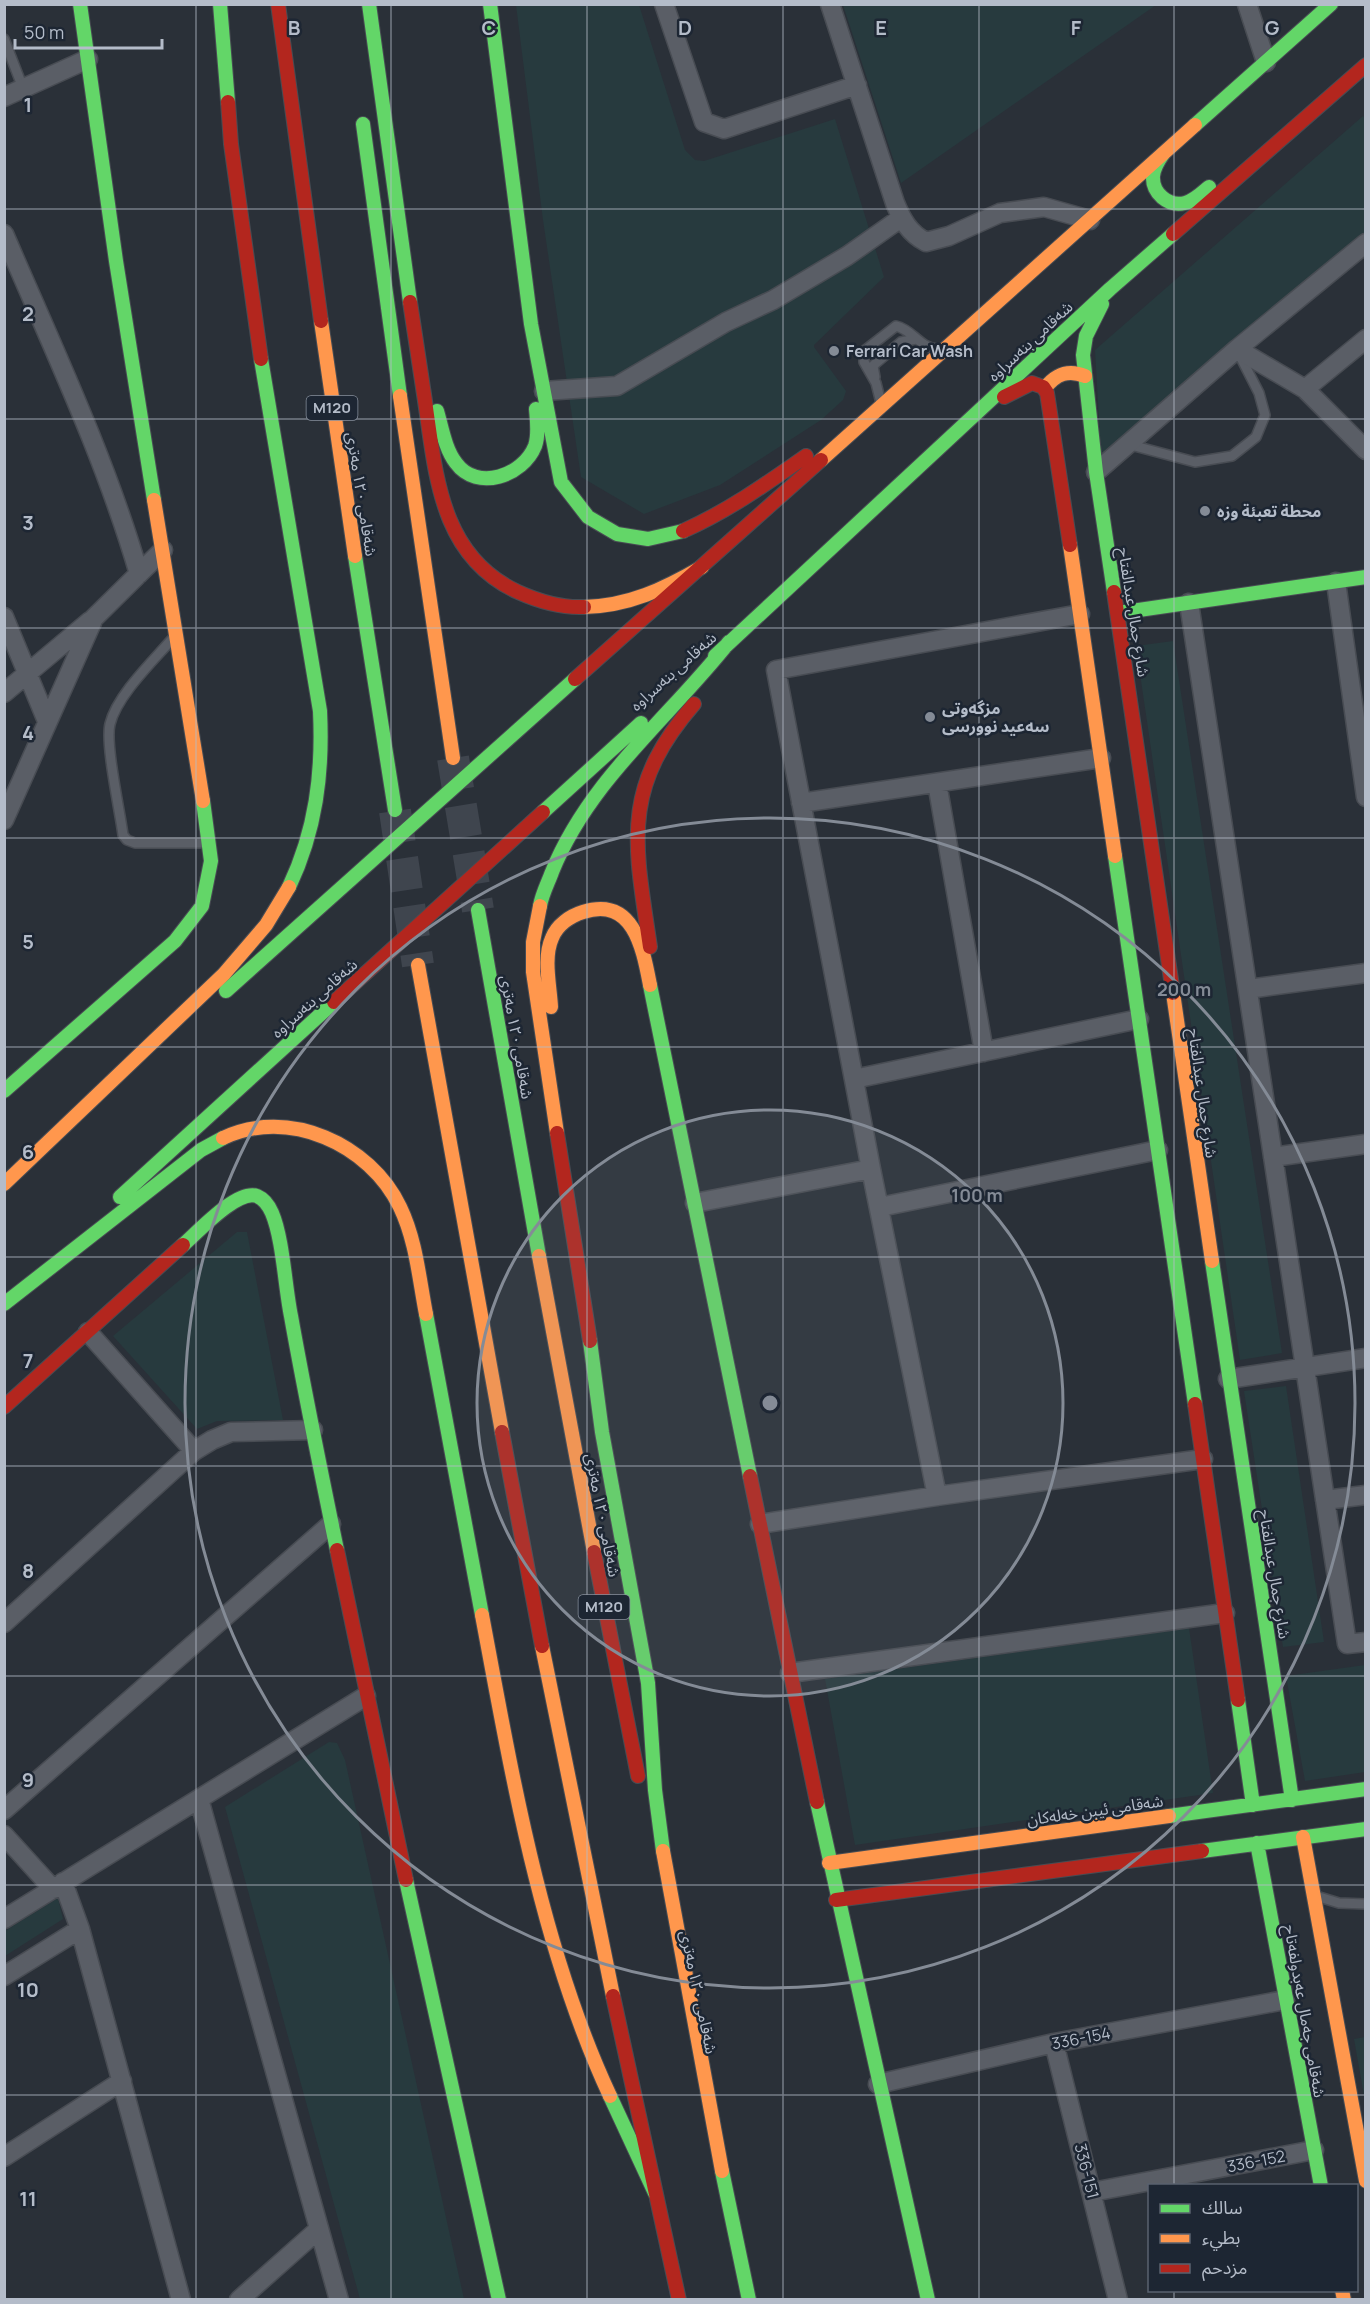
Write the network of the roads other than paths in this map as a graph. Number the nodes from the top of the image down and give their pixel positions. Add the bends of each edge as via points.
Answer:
1 (80, 4) edge
2 (220, 4) edge
3 (278, 4) edge
4 (369, 4) edge
5 (490, 4) edge
6 (664, 4) edge
7 (831, 4) edge
8 (1247, 4) edge
9 (1331, 4) edge
10 (4, 39) edge
11 (88, 59) junction
12 (1266, 62) junction
13 (1365, 65) edge
14 (857, 85) junction
15 (23, 88) junction
16 (4, 97) edge
17 (361, 110) dead end
18 (1281, 137) junction
19 (1165, 152) junction
20 (902, 218) junction
21 (1090, 220) junction
22 (4, 234) edge
23 (1365, 243) edge
24 (1110, 289) junction
25 (411, 311) junction
26 (531, 324) junction
27 (916, 339) junction
28 (1365, 339) edge
29 (945, 349) junction
30 (1237, 349) junction
31 (1085, 376) junction
32 (876, 383) junction
33 (1045, 388) junction
34 (1305, 389) junction
35 (544, 391) junction
36 (881, 406) junction
37 (975, 414) junction
38 (861, 424) junction
39 (1127, 444) junction
40 (1365, 450) edge
41 (1096, 471) junction
42 (163, 550) junction
43 (702, 567) junction
44 (139, 574) junction
45 (801, 577) junction
46 (1365, 577) edge
47 (1336, 582) junction
48 (1189, 603) junction
49 (1118, 613) junction
50 (1080, 614) junction
51 (4, 617) edge
52 (94, 618) junction
53 (176, 634) junction
54 (729, 642) junction
55 (27, 673) junction
56 (4, 693) edge
57 (47, 721) junction
58 (1361, 733) edge
59 (453, 758) tunnel mouth
60 (1101, 758) junction
61 (937, 783) junction
62 (1365, 797) edge
63 (801, 803) junction
64 (395, 810) tunnel mouth
65 (4, 820) edge
66 (208, 843) junction
67 (478, 910) tunnel mouth
68 (418, 965) tunnel mouth
69 (1365, 973) edge
70 (1248, 988) junction
71 (1139, 1018) junction
72 (665, 1051) junction
73 (984, 1052) junction
74 (1174, 1072) junction
75 (1148, 1077) junction
76 (854, 1079) junction
77 (4, 1091) edge
78 (1365, 1144) edge
79 (1158, 1150) junction
80 (1273, 1157) junction
81 (562, 1162) junction
82 (871, 1169) junction
83 (4, 1187) edge
84 (695, 1203) junction
85 (880, 1207) junction
86 (4, 1303) edge
87 (88, 1332) junction
88 (1365, 1358) edge
89 (1305, 1367) junction
90 (1228, 1378) junction
91 (4, 1407) edge
92 (313, 1430) junction
93 (194, 1451) junction
94 (1203, 1459) junction
95 (1365, 1495) edge
96 (937, 1496) junction
97 (1325, 1500) junction
98 (331, 1524) junction
99 (760, 1524) junction
100 (1225, 1613) junction
101 (4, 1623) edge
102 (1365, 1642) edge
103 (789, 1673) junction
104 (366, 1696) junction
105 (1365, 1790) edge
106 (199, 1799) junction
107 (1292, 1800) junction
108 (1253, 1805) junction
109 (4, 1810) edge
110 (1365, 1829) edge
111 (4, 1835) edge
112 (1303, 1837) junction
113 (1257, 1843) junction
114 (829, 1863) junction
115 (58, 1886) junction
116 (1314, 1896) junction
117 (836, 1900) junction
118 (1365, 1904) edge
119 (4, 1919) edge
120 (80, 1929) junction
121 (4, 1976) edge
122 (1285, 2000) junction
123 (1054, 2043) junction
124 (122, 2081) junction
125 (878, 2084) junction
126 (1360, 2123) edge
127 (1314, 2150) junction
128 (4, 2157) edge
129 (1365, 2181) edge
130 (1321, 2184) edge
131 (1092, 2192) junction
132 (655, 2193) junction
133 (319, 2229) junction
134 (181, 2300) edge
135 (239, 2300) edge
136 (339, 2300) edge
137 (499, 2300) edge
138 (679, 2300) edge
139 (749, 2300) edge
140 (928, 2300) edge
141 (1118, 2300) edge

1 - 11 main road
2 - 83 main road via 231,144 261,362 320,711 322,753 317,810 301,861 286,892 246,950 49,1138
3 - 64 main road, شەقامی ١٢٠ مەتری / M120 via 337,439
4 - 25 main road
5 - 26 main road
6 - 14 street via 704,122 724,129
7 - 14 street
8 - 12 street
9 - 12 main road
10 - 15 lane
11 - 15 street
11 - 42 main road
12 - 19 main road
13 - 18 main road, شەقامی بنەسراوە
14 - 20 street
15 - 16 street
17 - 59 main road
18 - 19 main road via 1181,203 1167,201 1154,186 1154,170
18 - 24 main road, شەقامی بنەسراوە
19 - 21 main road
20 - 21 street via 913,235 926,242 1000,213 1044,207
20 - 35 street via 848,256 617,386
21 - 29 main road
22 - 44 street via 100,461
23 - 30 street
24 - 31 main road, شارع جمال عبدالفتاح via 1086,336
24 - 37 main road, شەقامی بنەسراوە
25 - 26 main road via 446,443 456,464 476,478 507,476 535,447
25 - 43 main road via 446,513 456,536 485,570 514,591 573,607 627,602 673,584
26 - 35 main road
27 - 29 lane via 930,348
27 - 32 lane via 900,342 873,366
27 - 32 lane via 896,326 864,351 864,362
28 - 34 street
29 - 36 main road
30 - 34 street
30 - 39 street
30 - 39 lane via 1259,393 1264,415 1256,437 1232,456 1195,462
31 - 33 main road via 1064,372
31 - 41 main road, شارع جمال عبدالفتاح
32 - 36 lane
33 - 37 main road via 1037,383 1026,384
33 - 50 main road
34 - 40 street
35 - 38 main road via 564,488 579,509 598,525 632,538 662,538 698,525
36 - 38 main road
37 - 45 main road, شەقامی بنەسراوە
38 - 43 main road
39 - 41 street
41 - 49 main road, شارع جمال عبدالفتاح
42 - 44 street
42 - 53 main road
43 - 83 main road
44 - 52 street
45 - 54 main road, شەقامی بنەسراوە
45 - 72 main road via 675,726 645,780 635,825 637,855
46 - 47 main road
47 - 48 main road
47 - 58 street
48 - 49 main road
48 - 70 street
49 - 74 main road, شارع جمال عبدالفتاح
50 - 60 main road
50 - 63 street via 776,670
51 - 55 street
52 - 55 street
52 - 57 street
53 - 66 main road
53 - 66 lane via 132,686 110,724 123,835 135,843
54 - 81 main road via 611,774 584,811 562,847 541,900 532,972
54 - 86 main road, شەقامی بنەسراوە
55 - 56 street
55 - 57 street
57 - 65 street
58 - 62 street
60 - 61 street
60 - 71 main road
61 - 63 street
61 - 73 street
63 - 76 street
66 - 77 main road via 211,861 202,906 175,941
67 - 139 main road, شەقامی ١٢٠ مەتری / M120 via 571,1436 640,1790
68 - 132 main road via 492,1384 573,1805
69 - 70 street
70 - 80 street
71 - 73 street
71 - 75 main road
72 - 81 main road via 642,945 634,929 626,919 601,910 584,911 565,921 552,937 549,953
72 - 84 main road
73 - 76 street
74 - 75 main road
74 - 90 main road, شارع جمال عبدالفتاح
75 - 79 main road
76 - 82 street
78 - 80 street
79 - 85 street
79 - 94 main road
80 - 89 street
81 - 139 main road via 602,1432 648,1683 655,1790 667,1878
82 - 84 street
82 - 85 street
84 - 99 main road
85 - 96 street
86 - 132 main road via 201,1150 246,1129 278,1127 322,1136 356,1154 389,1188 401,1208 414,1246 507,1750 541,1899 587,2047
87 - 91 main road
87 - 92 main road via 227,1206 247,1195 257,1196 269,1205 276,1226
87 - 93 street
88 - 89 street
89 - 90 street
89 - 97 street
90 - 107 main road, شارع جمال عبدالفتاح
92 - 93 street via 231,1432
92 - 98 main road
93 - 101 street
94 - 96 street
94 - 100 main road
95 - 97 street
96 - 99 street
97 - 102 street via 1347,1644
98 - 104 main road
98 - 109 street
99 - 103 main road
100 - 103 street
100 - 108 main road
103 - 114 main road
104 - 106 street
104 - 137 main road
105 - 107 main road, شەقامی ئیبن خەلەکان
106 - 115 street
106 - 133 street
107 - 108 main road, شەقامی ئیبن خەلەکان
108 - 114 main road, شەقامی ئیبن خەلەکان
110 - 112 main road
111 - 115 street
112 - 113 main road
112 - 116 main road, شەقامی جەمال عەبدولفەتاح
113 - 117 main road
113 - 122 main road, شەقامی جەمال عەبدولفەتاح
114 - 117 main road
115 - 119 street
115 - 120 street
116 - 118 lane via 1339,1903
116 - 126 main road, شەقامی جەمال عەبدولفەتاح
117 - 125 main road
120 - 121 street
120 - 124 street
122 - 123 street, 336-154
122 - 127 main road, شەقامی جەمال عەبدولفەتاح
123 - 125 street, 336-154
123 - 131 street, 336-151
124 - 128 street
124 - 134 street
125 - 140 main road
126 - 129 main road, شەقامی جەمال عەبدولفەتاح
127 - 130 main road, شەقامی جەمال عەبدولفەتاح
127 - 131 street, 336-152
131 - 141 street, 336-151
132 - 138 main road
133 - 135 street
133 - 136 street

